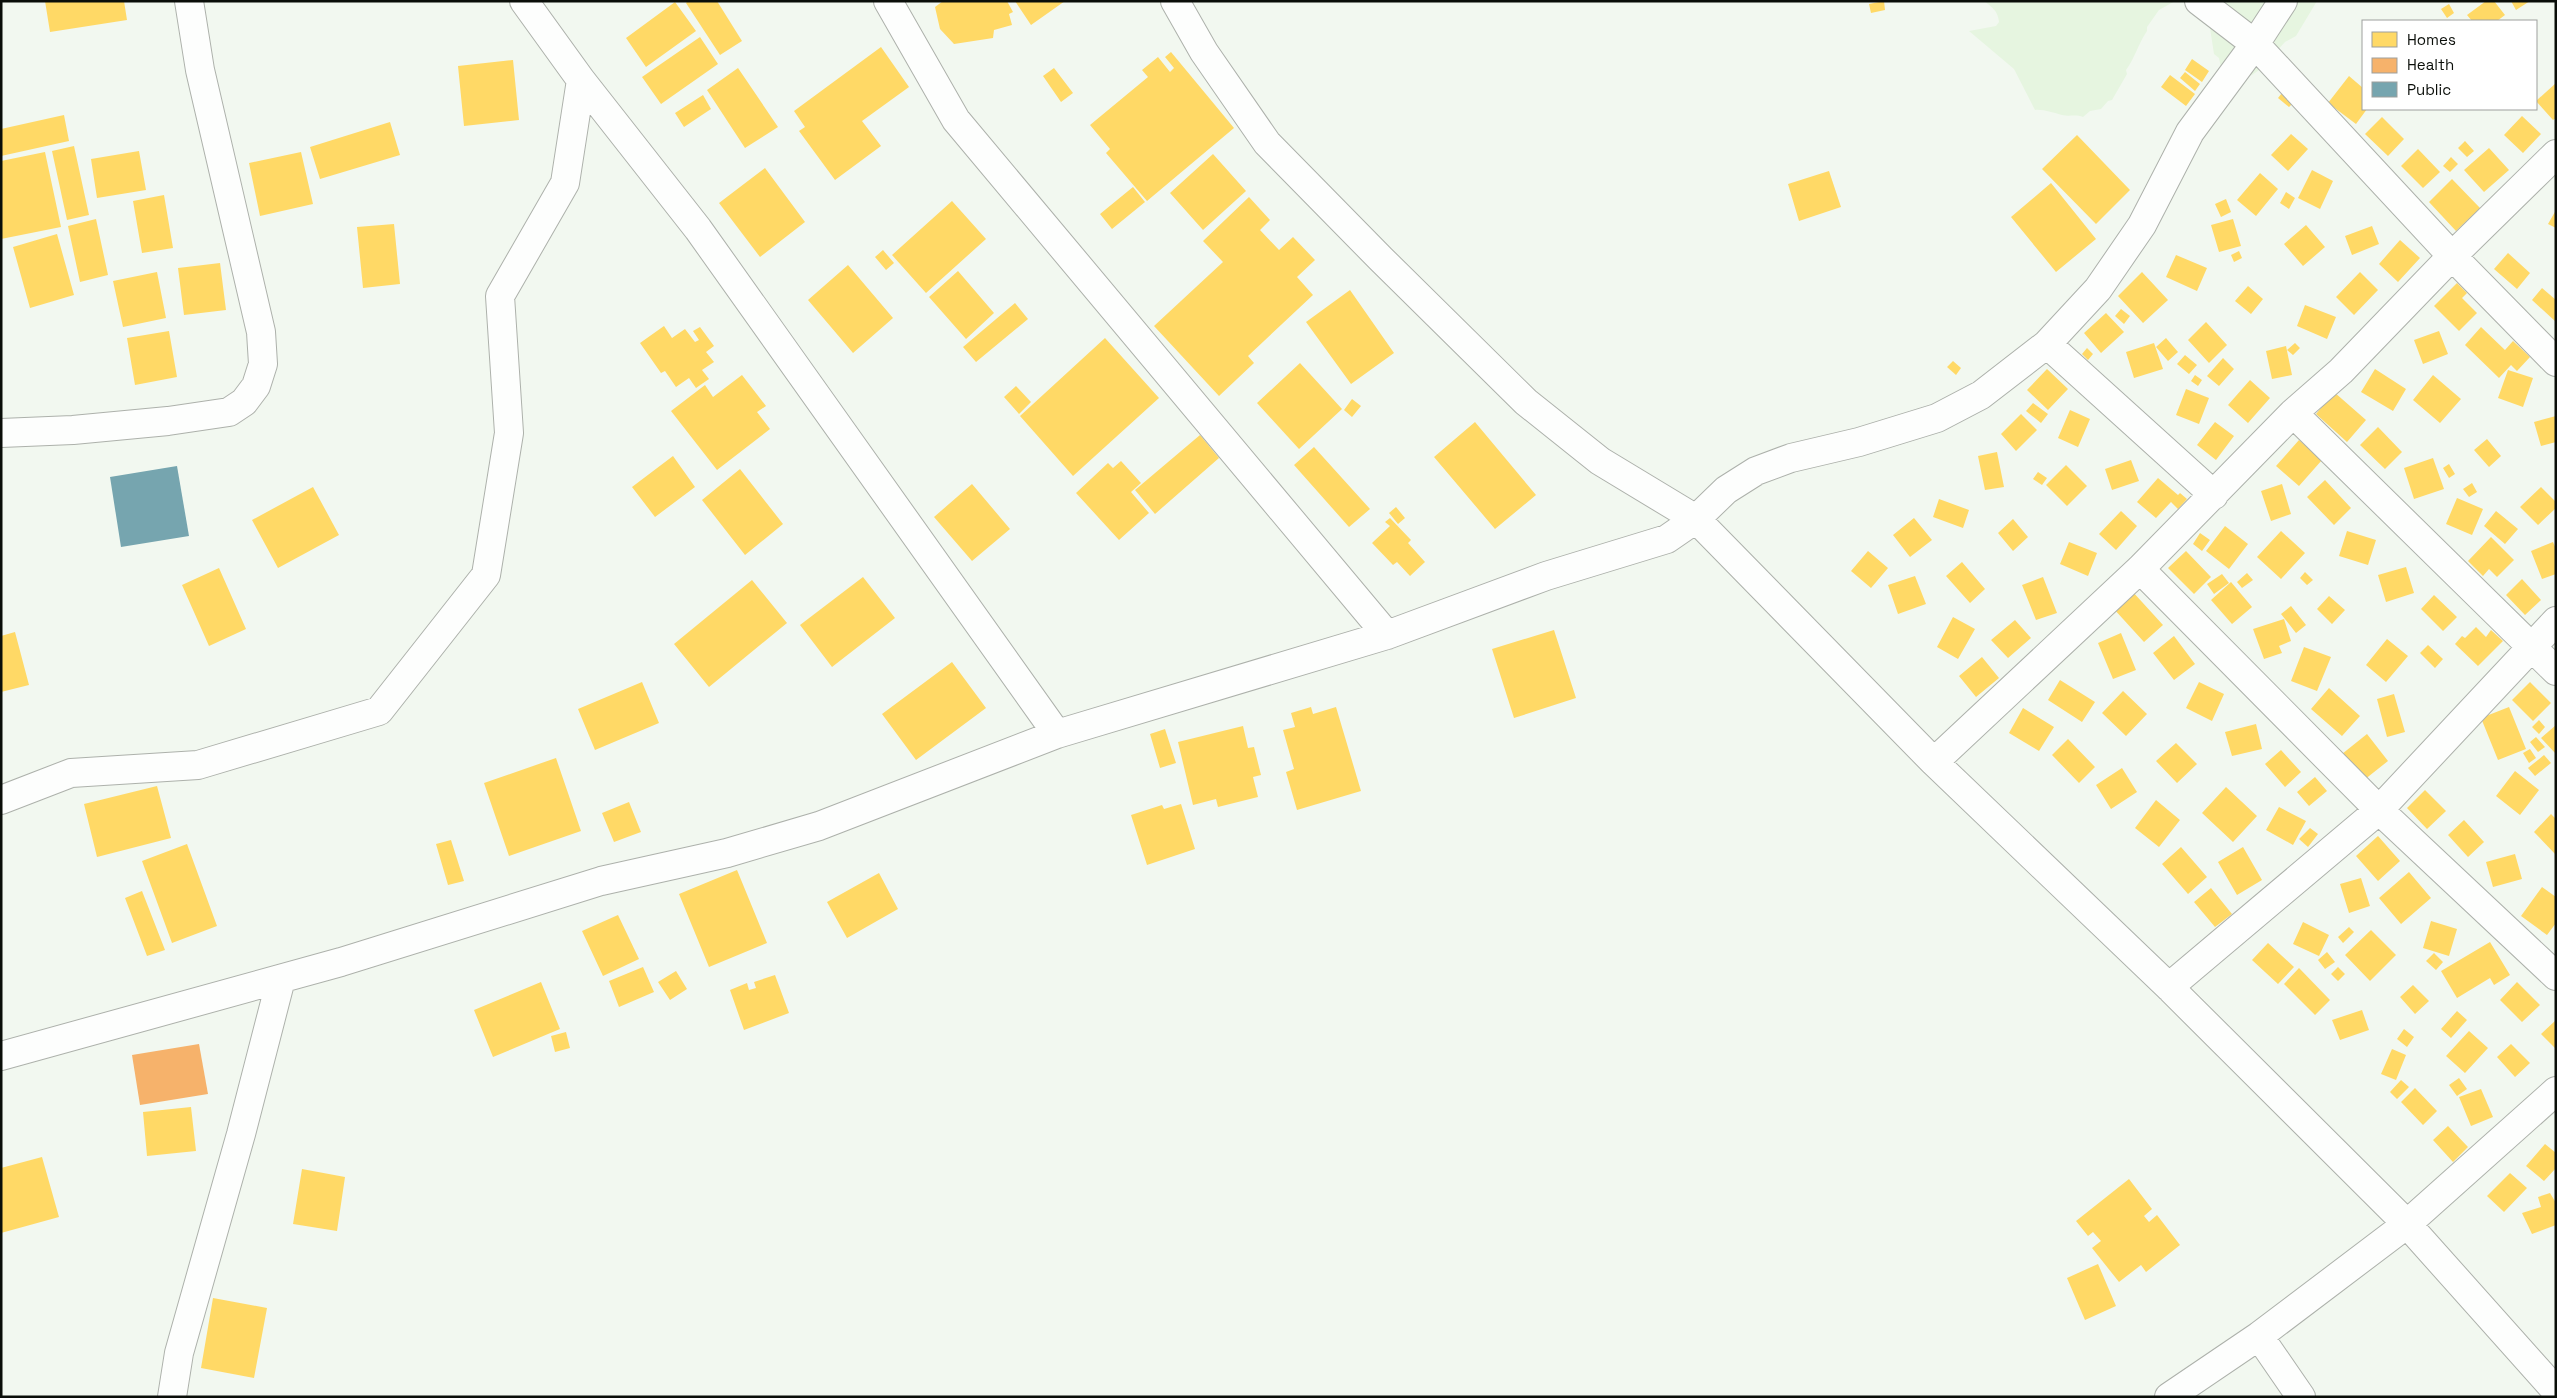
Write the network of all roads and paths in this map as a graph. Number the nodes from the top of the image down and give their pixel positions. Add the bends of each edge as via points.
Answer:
1 (189, 1) edge
2 (524, 1) edge
3 (888, 1) edge
4 (1176, 1) edge
5 (2199, 1) edge
6 (2283, 1) edge
7 (2255, 44) junction
8 (581, 80) junction
9 (2556, 154) edge
10 (2452, 256) junction
11 (2047, 344) junction
12 (2556, 362) edge
13 (2293, 413) junction
14 (1, 432) edge
15 (2214, 495) junction
16 (1696, 520) junction
17 (2140, 569) junction
18 (2556, 621) edge
19 (1387, 635) junction
20 (2532, 646) junction
21 (2556, 671) edge
22 (1057, 734) junction
23 (1934, 762) junction
24 (1, 800) edge
25 (2379, 810) junction
26 (2556, 976) edge
27 (281, 979) junction
28 (2169, 987) junction
29 (1, 1056) edge
30 (2556, 1092) edge
31 (2407, 1224) junction
32 (2259, 1336) junction
33 (2556, 1391) edge
34 (172, 1397) edge
35 (2169, 1397) edge
36 (2301, 1397) edge

1 - 14 street via 200,70 261,332 263,364 256,386 244,402 229,412 73,430
2 - 8 street
3 - 19 street via 956,120
4 - 16 street via 1204,52 1267,143 1380,259 1533,408 1600,461
5 - 7 street
6 - 7 street
7 - 10 street
7 - 11 street via 2190,132 2142,225 2104,281
8 - 22 street via 698,229
8 - 24 street via 565,183 500,296 509,433 486,574 379,711 198,765 71,772
9 - 10 street
10 - 12 street
10 - 13 street via 2341,371
11 - 15 street
11 - 16 street via 1981,395 1937,418 1859,442 1791,458 1756,471 1726,490
13 - 15 street
13 - 20 street
15 - 17 street
16 - 19 street via 1667,539 1546,576
16 - 23 street
17 - 23 street
17 - 25 street
18 - 20 street
19 - 22 street
20 - 21 street
20 - 25 street
22 - 27 street via 819,826 727,853 602,881
23 - 28 street
25 - 26 street
25 - 28 street
27 - 29 street
27 - 34 street via 179,1353
28 - 31 street
30 - 31 street
31 - 32 street
31 - 33 street
32 - 35 street
32 - 36 street

